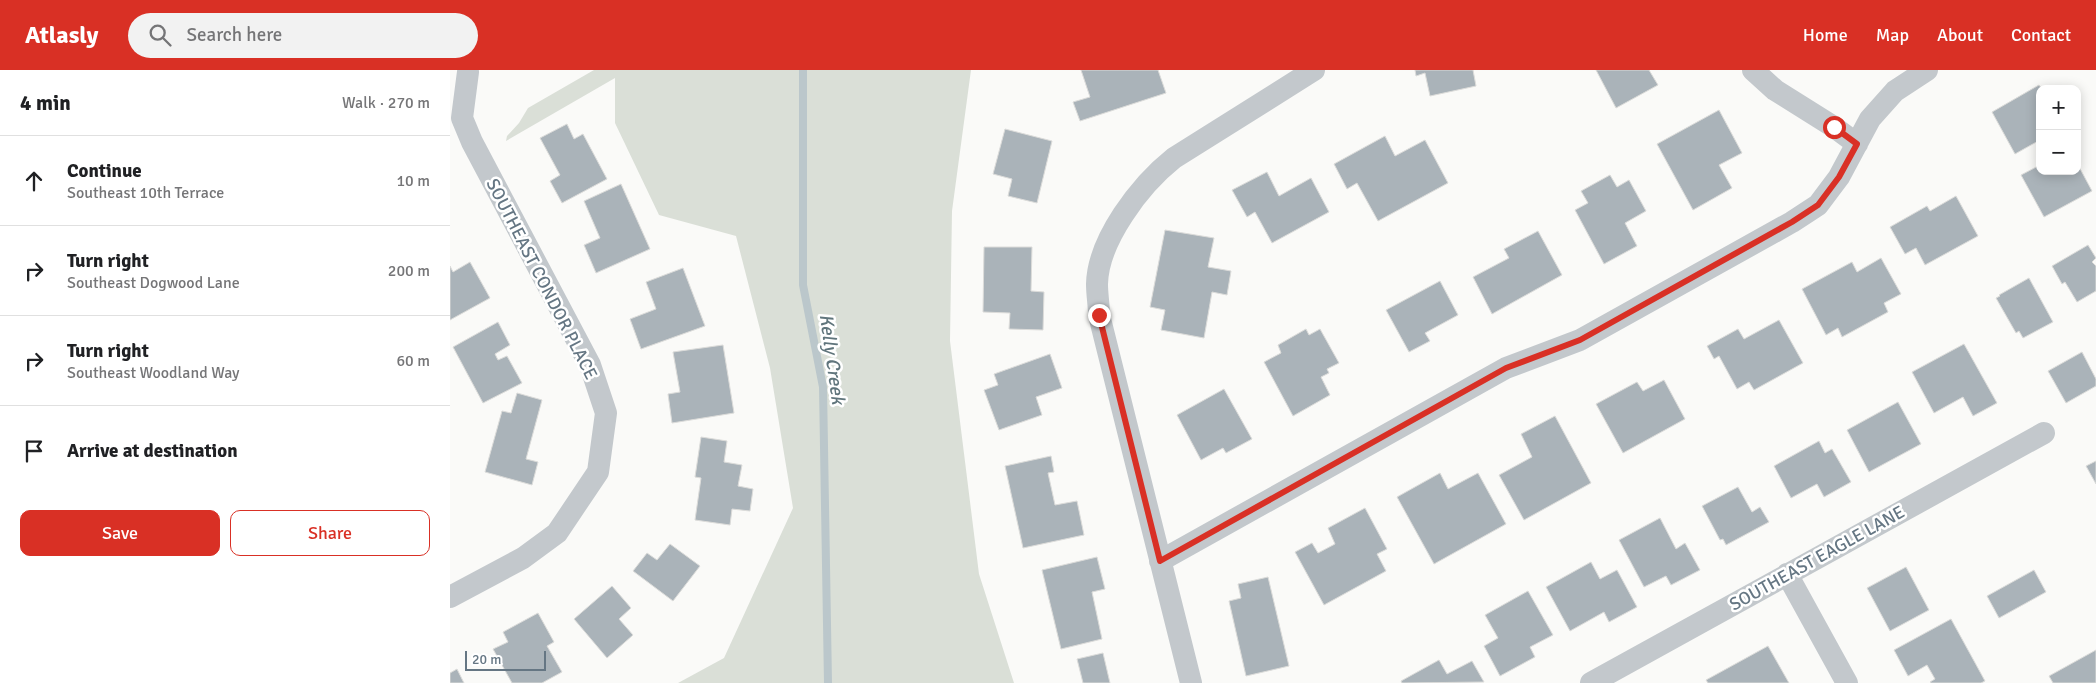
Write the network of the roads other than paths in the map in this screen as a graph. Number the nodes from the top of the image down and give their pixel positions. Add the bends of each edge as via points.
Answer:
1 (1314, 70) edge
2 (1753, 70) edge
3 (1927, 70) edge
4 (468, 72) dead end
5 (1857, 144) junction
6 (2044, 432) dead end
7 (1160, 561) junction
8 (1787, 574) junction
9 (450, 597) edge
10 (1191, 683) edge
11 (1591, 683) edge
12 (1848, 683) edge

1 - 7 street via 1156,172 1133,201 1104,253 1097,283 1099,315
2 - 5 street via 1775,90
3 - 5 street via 1895,91 1870,119
4 - 9 street, SOUTHEAST CONDOR PLACE via 462,118 590,365 606,413 598,472 557,533 523,558
5 - 7 street via 1839,177 1818,205 1792,222 1580,340 1506,368
6 - 8 street, SOUTHEAST EAGLE LANE
7 - 10 street
8 - 11 street, SOUTHEAST EAGLE LANE
8 - 12 street

